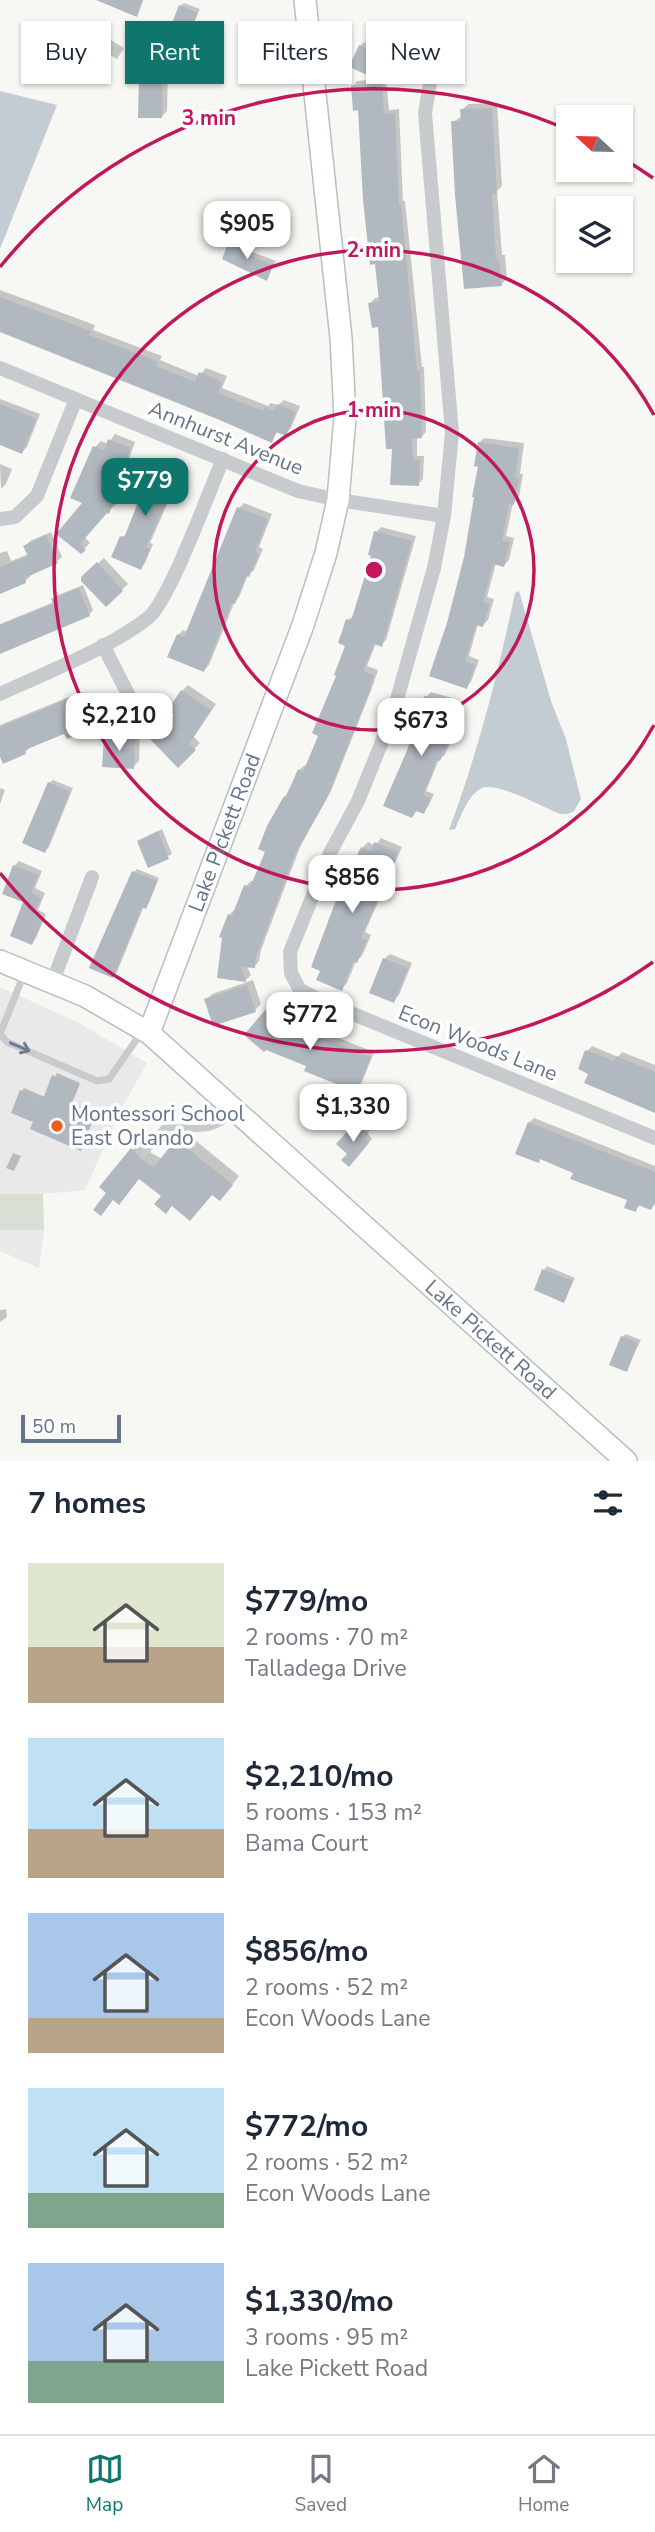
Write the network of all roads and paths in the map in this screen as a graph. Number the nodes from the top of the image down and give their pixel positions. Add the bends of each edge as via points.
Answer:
1 (305, 0) edge
2 (430, 84) edge
3 (0, 368) edge
4 (76, 399) junction
5 (223, 459) junction
6 (338, 500) junction
7 (444, 516) junction
8 (0, 519) edge
9 (103, 645) junction
10 (0, 694) edge
11 (128, 694) dead end
12 (92, 877) dead end
13 (0, 961) edge
14 (25, 970) junction
15 (53, 981) junction
16 (146, 1031) junction
17 (237, 1111) junction
18 (655, 1138) edge
19 (144, 1154) dead end
20 (626, 1461) edge

1 - 6 main road, Lake Pickett Road via 341,338 345,417
2 - 7 street, Econ Woods Lane via 425,113 452,433
3 - 4 street, Annhurst Avenue
4 - 5 street, Annhurst Avenue
4 - 8 street via 37,496 15,517
5 - 6 street, Annhurst Avenue via 298,491
5 - 9 street via 169,585 150,617
6 - 7 street, Annhurst Avenue
6 - 16 main road, Lake Pickett Road via 303,625
7 - 18 street, Econ Woods Lane via 392,717 290,952 291,973 300,990 324,1002
9 - 10 street
9 - 11 street
12 - 15 street
13 - 14 main road
14 - 15 main road
14 -> 16 lane via 1,1034 7,1042 97,1081 109,1079
15 - 16 main road
16 - 17 main road, Lake Pickett Road
17 - 19 lane via 210,1128 164,1128
17 - 20 main road, Lake Pickett Road

